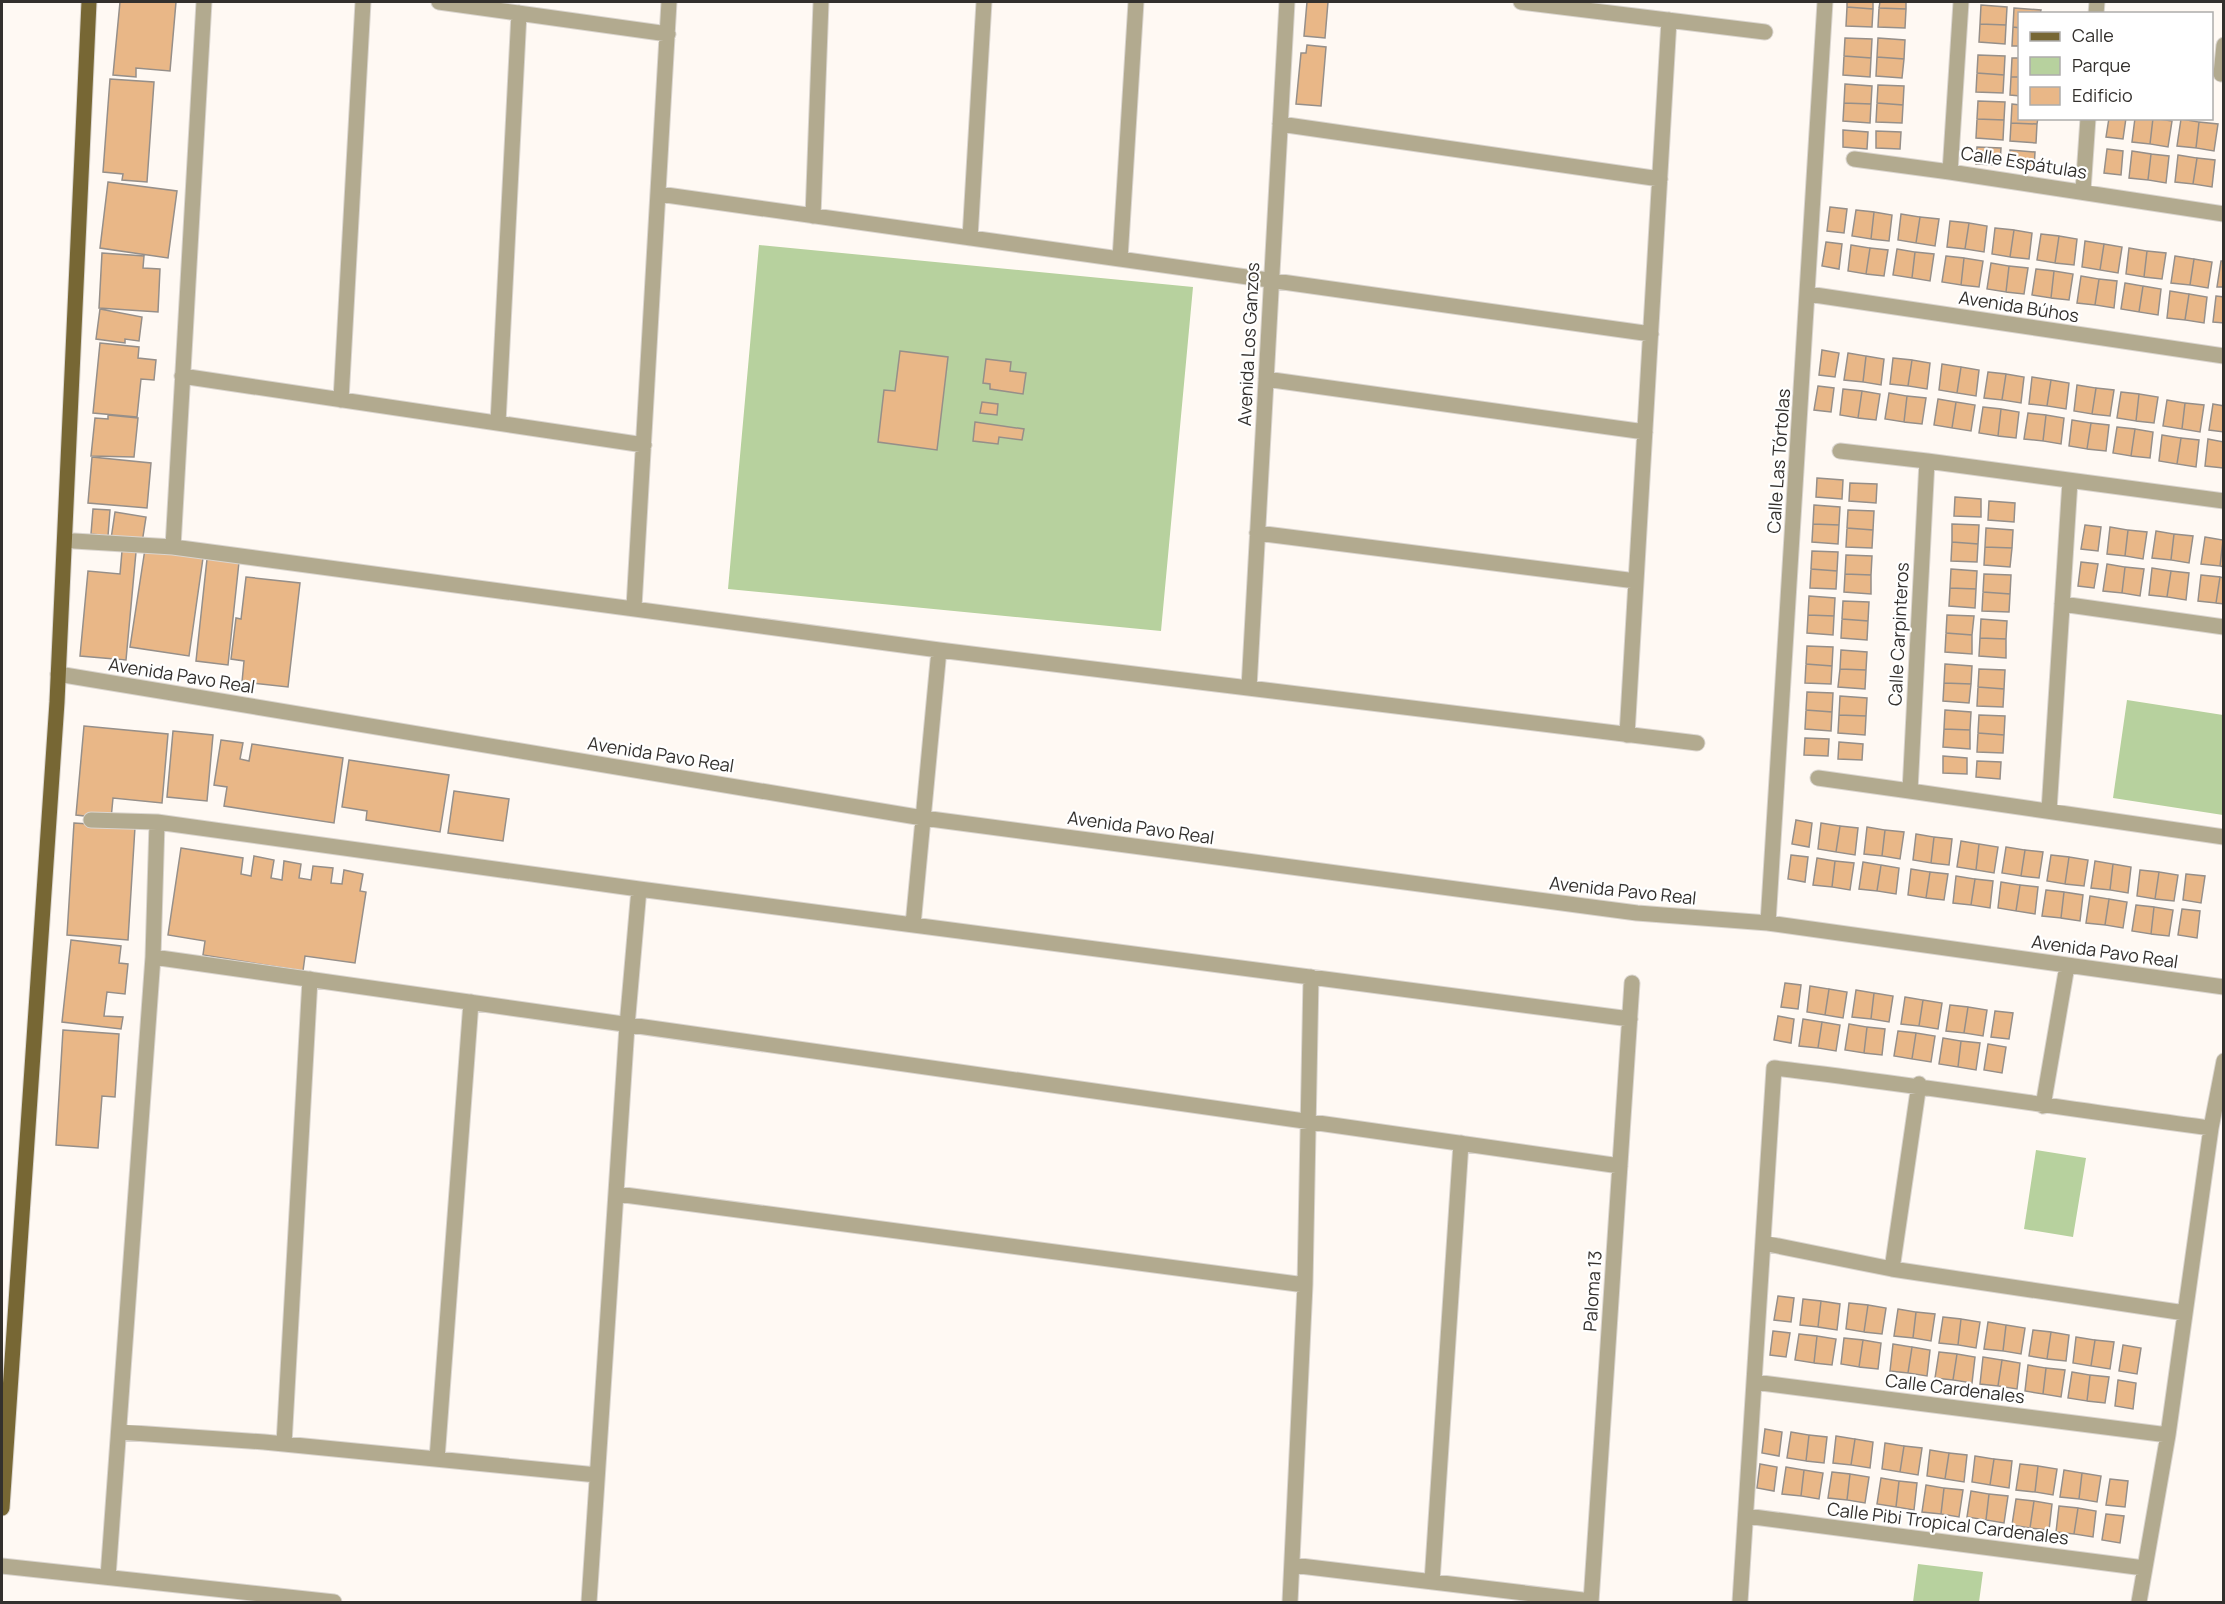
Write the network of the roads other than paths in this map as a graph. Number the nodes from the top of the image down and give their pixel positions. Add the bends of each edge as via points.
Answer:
1 (89, 2) edge
2 (204, 2) edge
3 (363, 2) edge
4 (439, 2) edge
5 (669, 2) edge
6 (822, 2) edge
7 (984, 2) edge
8 (1136, 2) edge
9 (1287, 2) edge
10 (1521, 2) edge
11 (1825, 2) edge
12 (1961, 2) edge
13 (519, 13) junction
14 (1669, 20) junction
15 (1765, 32) dead end
16 (668, 34) junction
17 (2223, 45) edge
18 (2218, 74) edge
19 (2088, 120) edge
20 (1280, 124) junction
21 (1854, 159) dead end
22 (1950, 172) junction
23 (1660, 179) junction
24 (2083, 191) junction
25 (658, 194) junction
26 (2223, 214) edge
27 (813, 216) junction
28 (970, 238) junction
29 (1120, 259) junction
30 (1271, 281) junction
31 (1808, 294) junction
32 (1651, 334) junction
33 (2223, 356) edge
34 (182, 376) junction
35 (1266, 379) junction
36 (341, 400) junction
37 (498, 423) junction
38 (1645, 432) junction
39 (644, 445) junction
40 (1840, 451) dead end
41 (1927, 461) junction
42 (2070, 481) junction
43 (2223, 501) edge
44 (1257, 533) junction
45 (74, 541) dead end
46 (173, 547) junction
47 (1636, 581) junction
48 (2062, 604) junction
49 (634, 607) junction
50 (2223, 627) edge
51 (939, 650) junction
52 (58, 674) junction
53 (1248, 688) junction
54 (1627, 735) junction
55 (1697, 743) dead end
56 (1818, 778) dead end
57 (1910, 791) junction
58 (2049, 811) junction
59 (923, 818) junction
60 (91, 820) dead end
61 (157, 822) junction
62 (2223, 837) edge
63 (639, 889) junction
64 (1768, 923) junction
65 (913, 925) junction
66 (153, 957) junction
67 (2067, 966) junction
68 (1311, 977) junction
69 (310, 979) junction
70 (1632, 982) dead end
71 (2223, 987) edge
72 (471, 1002) junction
73 (1630, 1019) junction
74 (627, 1026) junction
75 (2223, 1061) edge
76 (1919, 1084) junction
77 (2043, 1106) junction
78 (1308, 1121) junction
79 (2211, 1128) junction
80 (1461, 1143) junction
81 (1620, 1166) junction
82 (617, 1194) junction
83 (1763, 1243) junction
84 (1892, 1269) junction
85 (1305, 1285) junction
86 (2185, 1313) junction
87 (1754, 1382) junction
88 (119, 1432) junction
89 (2168, 1435) junction
90 (284, 1444) junction
91 (437, 1459) junction
92 (597, 1475) junction
93 (2, 1508) edge
94 (1746, 1516) junction
95 (1292, 1565) junction
96 (2, 1566) edge
97 (2144, 1568) junction
98 (108, 1577) junction
99 (1432, 1582) junction
100 (334, 1602) edge
101 (589, 1602) edge
102 (1290, 1602) edge
103 (1591, 1602) edge
104 (1740, 1602) edge
105 (2139, 1602) edge

1 - 52 main road
2 - 34 street
3 - 36 street
4 - 13 street
5 - 16 street
6 - 27 street
7 - 28 street
8 - 29 street
9 - 20 street, Avenida Los Ganzos
10 - 14 street
11 - 31 street, Calle Las Tórtolas
12 - 22 street, Calle Espátulas
13 - 16 street
13 - 37 street
14 - 15 street
14 - 23 street
16 - 25 street
17 - 18 street
19 - 24 street
20 - 23 street
20 - 30 street, Avenida Los Ganzos
21 - 22 street
22 - 24 street, Calle Espátulas
23 - 32 street
24 - 26 street, Calle Espátulas
25 - 27 street
25 - 39 street
27 - 28 street
28 - 29 street
29 - 30 street
30 - 32 street
30 - 35 street, Avenida Los Ganzos
31 - 33 street, Avenida Búhos
31 - 64 street, Calle Las Tórtolas
32 - 38 street
34 - 36 street
34 - 46 street
35 - 38 street
35 - 44 street, Avenida Los Ganzos
36 - 37 street
37 - 39 street
38 - 47 street
39 - 49 street
40 - 41 street
41 - 42 street
41 - 57 street, Calle Carpinteros
42 - 43 street
42 - 48 street
44 - 47 street
44 - 53 street, Avenida Los Ganzos
45 - 46 street
46 - 49 street
47 - 54 street
48 - 50 street
48 - 58 street
49 - 51 street
51 - 53 street
51 - 59 street
52 - 59 street, Avenida Pavo Real
52 - 93 main road
53 - 54 street
54 - 55 street
56 - 57 street
57 - 58 street
58 - 62 street
59 - 64 street, Avenida Pavo Real via 1637,913
59 - 65 street
60 - 61 street
61 - 63 street
61 - 66 street
63 - 65 street
63 - 74 street
64 - 67 street, Avenida Pavo Real
65 - 68 street
66 - 69 street
66 - 88 street
67 - 71 street, Avenida Pavo Real
67 - 77 street
68 - 73 street
68 - 78 street
69 - 72 street
69 - 90 street
70 - 73 street, Paloma 13
72 - 74 street
72 - 91 street
73 - 81 street, Paloma 13
74 - 78 street
74 - 82 street
75 - 79 street
76 - 77 street
76 - 83 street via 1774,1068
76 - 84 street
77 - 79 street
78 - 80 street
78 - 85 street
79 - 86 street
80 - 81 street
80 - 99 street
81 - 103 street, Paloma 13
82 - 85 street
82 - 92 street
83 - 84 street
83 - 87 street
84 - 86 street
85 - 95 street
86 - 89 street
87 - 89 street, Calle Cardenales
87 - 94 street
88 - 90 street
88 - 98 street
89 - 97 street
90 - 91 street
91 - 92 street
92 - 101 street
94 - 97 street, Calle Pibi Tropical Cardenales
94 - 104 street
95 - 99 street
95 - 102 street
96 - 98 street
97 - 105 street
98 - 100 street
99 - 103 street

